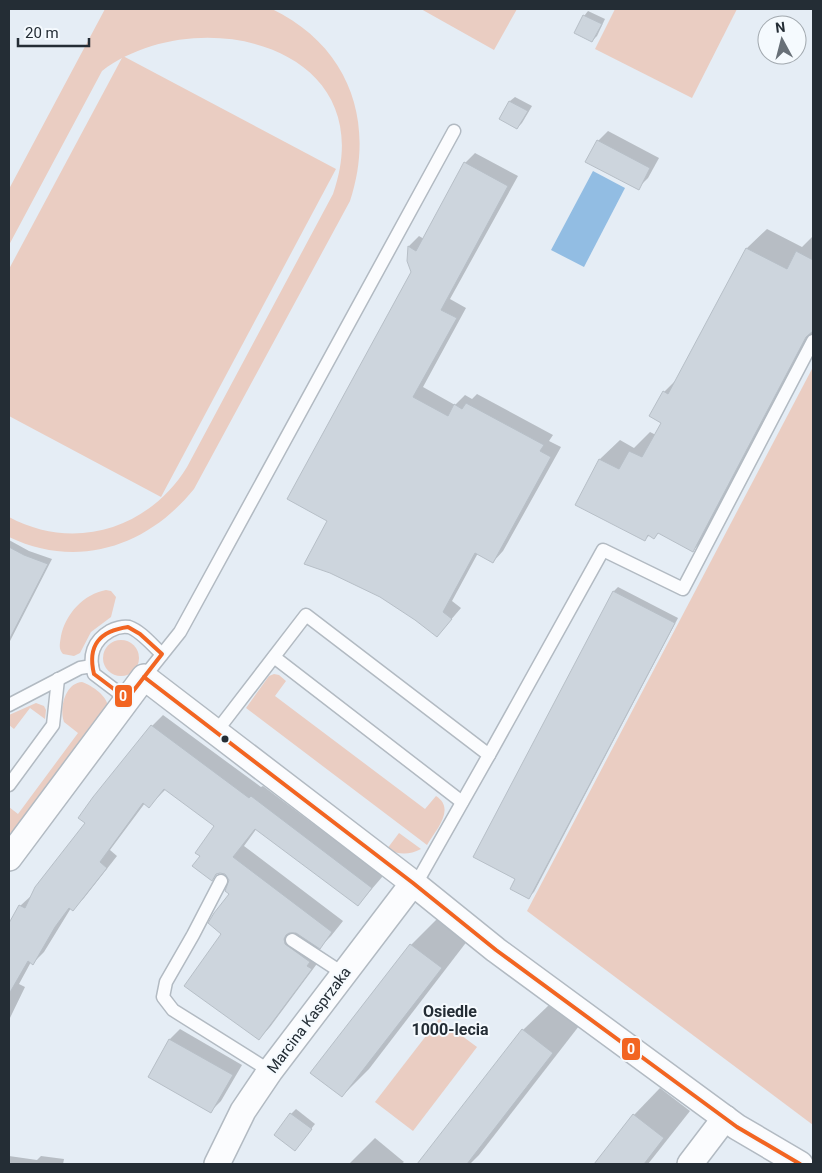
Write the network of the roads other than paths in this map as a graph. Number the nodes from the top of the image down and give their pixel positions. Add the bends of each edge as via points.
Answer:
1 (454, 131) dead end
2 (813, 341) edge
3 (162, 654) junction
4 (274, 657) junction
5 (92, 666) junction
6 (144, 677) junction
7 (58, 679) junction
8 (127, 699) junction
9 (9, 705) edge
10 (216, 732) junction
11 (489, 755) junction
12 (9, 785) edge
13 (462, 802) junction
14 (9, 858) edge
15 (221, 881) dead end
16 (414, 883) junction
17 (292, 940) dead end
18 (344, 974) junction
19 (270, 1071) junction
20 (724, 1118) junction
21 (217, 1164) edge
22 (690, 1164) edge
23 (800, 1164) edge

1 - 3 lane via 180,632
2 - 11 lane via 683,589 603,550
3 - 5 lane via 128,627 114,629 99,639 91,657
3 - 6 lane
4 - 10 lane
4 - 11 lane via 306,615
4 - 13 lane
5 - 7 lane
5 - 8 lane via 100,680
6 - 8 street
6 - 10 street
7 - 9 lane
7 - 12 lane via 53,725
8 - 14 street
10 - 16 street
11 - 13 lane
13 - 16 lane
15 - 19 lane via 166,982 163,997 172,1010
16 - 18 street, Marcina Kasprzaka
16 - 20 street via 496,950
17 - 18 lane
18 - 19 street, Marcina Kasprzaka
19 - 21 street, Marcina Kasprzaka via 243,1111
20 - 22 street
20 - 23 street

